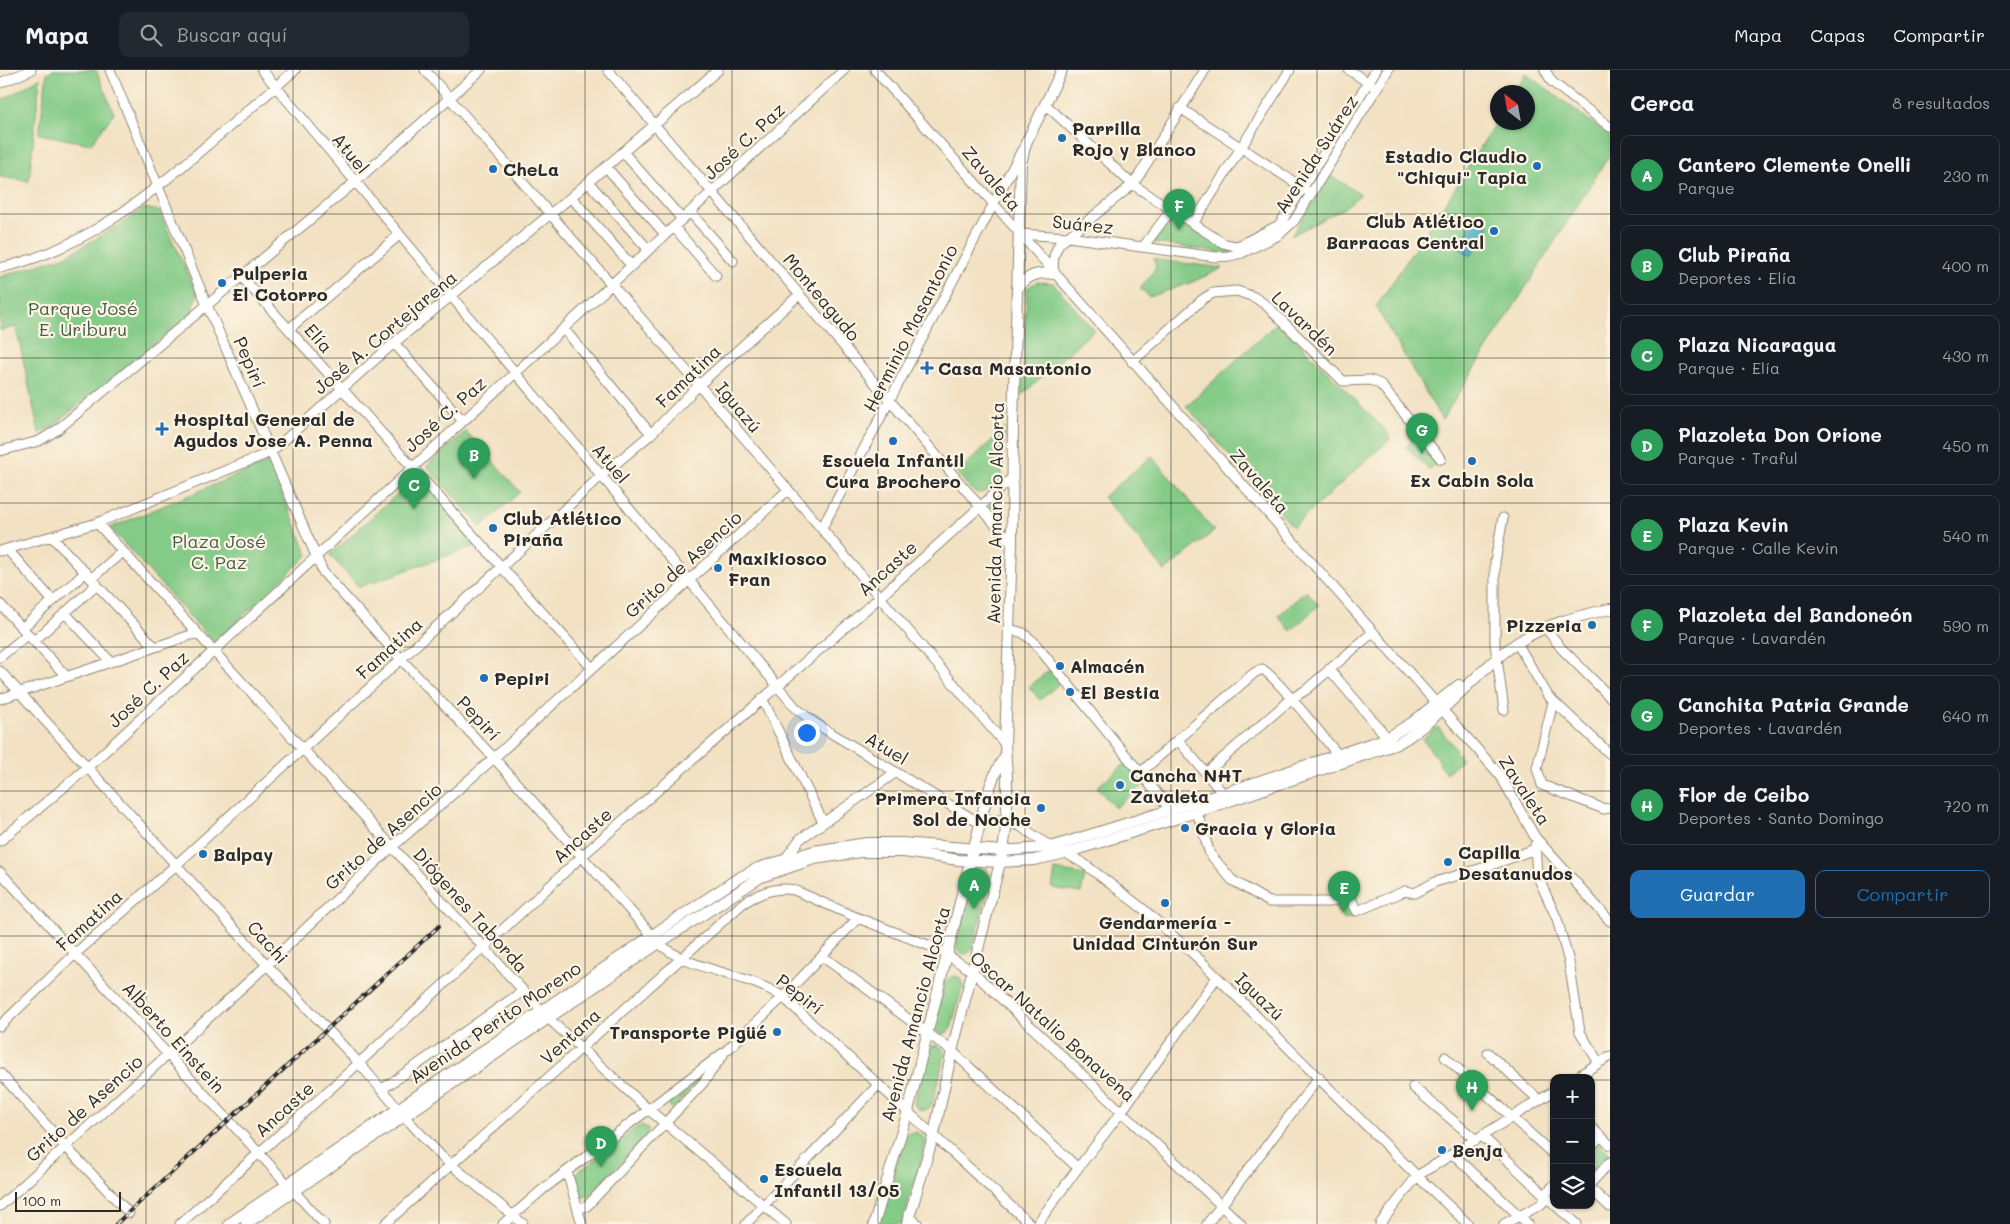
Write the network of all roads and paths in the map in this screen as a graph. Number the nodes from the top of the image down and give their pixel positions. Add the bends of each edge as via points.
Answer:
1 (31, 70) edge
2 (110, 70) edge
3 (262, 70) edge
4 (295, 70) edge
5 (425, 70) edge
6 (481, 70) edge
7 (608, 70) edge
8 (718, 70) edge
9 (844, 70) edge
10 (875, 70) edge
11 (1062, 70) edge
12 (1205, 70) edge
13 (1290, 70) edge
14 (1350, 70) edge
15 (1376, 70) edge
16 (1388, 70) edge
17 (1545, 70) edge
18 (1368, 82) junction
19 (0, 83) edge
20 (276, 86) junction
21 (1377, 88) junction
22 (449, 98) junction
23 (1045, 104) junction
24 (1180, 108) junction
25 (654, 125) junction
26 (1610, 127) edge
27 (1026, 143) junction
28 (1242, 148) junction
29 (623, 152) junction
30 (606, 167) junction
31 (355, 182) junction
32 (588, 182) junction
33 (1132, 184) junction
34 (158, 188) junction
35 (1308, 191) junction
36 (712, 192) junction
37 (571, 197) junction
38 (993, 203) junction
39 (1171, 210) junction
40 (690, 212) junction
41 (550, 214) junction
42 (682, 219) junction
43 (1193, 224) junction
44 (674, 226) junction
45 (665, 234) junction
46 (1019, 234) junction
47 (399, 235) junction
48 (1068, 237) junction
49 (1143, 247) junction
50 (648, 250) junction
51 (733, 261) dead end
52 (631, 265) junction
53 (0, 268) edge
54 (1054, 274) junction
55 (240, 276) junction
56 (716, 276) dead end
57 (611, 284) junction
58 (1017, 288) junction
59 (799, 295) junction
60 (450, 296) junction
61 (208, 305) junction
62 (289, 329) junction
63 (564, 329) junction
64 (394, 342) junction
65 (1132, 362) junction
66 (515, 373) junction
67 (699, 385) junction
68 (342, 389) junction
69 (890, 402) junction
70 (463, 421) junction
71 (651, 434) junction
72 (0, 451) edge
73 (271, 452) junction
74 (1441, 459) dead end
75 (412, 467) junction
76 (601, 476) junction
77 (1013, 477) junction
78 (788, 490) junction
79 (980, 507) junction
80 (1503, 518) dead end
81 (97, 523) junction
82 (822, 528) junction
83 (52, 537) junction
84 (1012, 544) junction
85 (4, 550) edge
86 (122, 552) junction
87 (316, 557) junction
88 (502, 568) junction
89 (92, 578) junction
90 (689, 581) junction
91 (880, 597) junction
92 (53, 601) junction
93 (0, 604) edge
94 (1610, 609) edge
95 (65, 614) junction
96 (1575, 617) junction
97 (1545, 627) junction
98 (1009, 629) junction
99 (1373, 632) junction
100 (197, 633) junction
101 (28, 634) junction
102 (1517, 643) junction
103 (155, 647) junction
104 (214, 650) junction
105 (1495, 657) junction
106 (0, 658) edge
107 (401, 659) junction
108 (110, 661) junction
109 (592, 668) junction
110 (1330, 669) junction
111 (0, 672) edge
112 (66, 676) junction
113 (777, 685) junction
114 (20, 693) junction
115 (1610, 697) edge
116 (762, 698) junction
117 (0, 699) edge
118 (1291, 699) junction
119 (1553, 702) junction
120 (1440, 706) junction
121 (1504, 710) dead end
122 (1178, 740) junction
123 (1390, 741) junction
124 (1005, 744) junction
125 (303, 749) junction
126 (1610, 754) edge
127 (1005, 756) junction
128 (494, 758) junction
129 (1340, 758) junction
130 (88, 767) junction
131 (896, 773) junction
132 (1140, 773) junction
133 (1206, 773) junction
134 (1227, 797) junction
135 (1610, 808) edge
136 (1196, 812) junction
137 (1174, 814) junction
138 (1007, 821) junction
139 (823, 822) junction
140 (982, 824) junction
141 (1535, 837) junction
142 (0, 841) edge
143 (392, 847) junction
144 (1052, 847) junction
145 (1536, 849) junction
146 (973, 850) junction
147 (1003, 851) junction
148 (1066, 852) junction
149 (582, 856) junction
150 (971, 861) junction
151 (788, 862) junction
152 (1001, 862) junction
153 (176, 865) junction
154 (0, 872) edge
155 (785, 888) joint
156 (858, 918) junction
157 (1610, 921) edge
158 (656, 939) junction
159 (484, 948) junction
160 (76, 954) junction
161 (948, 954) junction
162 (822, 956) junction
163 (681, 957) junction
164 (267, 965) junction
165 (972, 971) junction
166 (1217, 977) junction
167 (523, 991) junction
168 (783, 997) junction
169 (545, 1015) junction
170 (0, 1026) edge
171 (927, 1032) junction
172 (580, 1049) junction
173 (726, 1050) junction
174 (952, 1051) junction
175 (1488, 1053) dead end
176 (168, 1054) junction
177 (1610, 1056) edge
178 (1445, 1057) dead end
179 (359, 1063) junction
180 (1599, 1063) junction
181 (0, 1073) edge
182 (1581, 1074) edge
183 (1319, 1077) junction
184 (878, 1085) junction
185 (1413, 1087) dead end
186 (381, 1090) junction
187 (1550, 1093) edge
188 (1539, 1100) junction
189 (397, 1108) junction
190 (648, 1109) junction
191 (908, 1111) junction
192 (1122, 1111) junction
193 (404, 1116) junction
194 (1512, 1117) junction
195 (664, 1122) junction
196 (1595, 1131) edge
197 (934, 1134) junction
198 (1601, 1136) junction
199 (1479, 1138) junction
200 (1595, 1142) edge
201 (1610, 1145) edge
202 (65, 1146) junction
203 (1550, 1151) edge
204 (258, 1154) junction
205 (1452, 1154) junction
206 (1610, 1162) edge
207 (451, 1164) junction
208 (1078, 1168) junction
209 (567, 1172) junction
210 (1417, 1176) junction
211 (1595, 1179) edge
212 (290, 1188) junction
213 (1595, 1193) edge
214 (1550, 1201) edge
215 (764, 1205) junction
216 (1221, 1205) junction
217 (0, 1206) edge
218 (1610, 1207) edge
219 (578, 1208) junction
220 (1560, 1209) edge
221 (1567, 1209) edge
222 (1564, 1212) junction
223 (129, 1213) dead end
224 (512, 1215) junction
225 (1518, 1216) junction
226 (908, 1220) edge
227 (180, 1224) edge
228 (228, 1224) edge
229 (246, 1224) edge
230 (324, 1224) edge
231 (385, 1224) edge
232 (503, 1224) edge
233 (523, 1224) edge
234 (582, 1224) edge
235 (746, 1224) edge
236 (786, 1224) edge
237 (874, 1224) edge
238 (918, 1224) edge
239 (1030, 1224) edge
240 (1037, 1224) edge
241 (1207, 1224) edge
242 (1241, 1224) edge
243 (1380, 1224) edge
244 (1468, 1224) edge
245 (1504, 1224) edge
246 (1528, 1224) edge
247 (1576, 1224) edge

1 - 19 street
2 - 34 street, Pepirí
3 - 20 street, Atuel
4 - 20 street
5 - 22 street, Iguazú
6 - 22 street
7 - 25 street, Monteagudo
8 - 25 street, José A. Cortejarena
9 - 36 street, José C. Paz
10 - 38 street, Zavaleta
11 - 23 main road, Avenida Amancio Alcorta
12 - 24 street
13 - 28 street
14 - 18 street
15 - 18 street, Avenida Suárez
16 - 21 street, Avenida Suárez
17 - 26 street via 1552,82
18 - 21 street
18 - 35 street, Avenida Suárez
20 - 31 street, Atuel
20 - 34 street
21 - 35 street, Avenida Suárez
22 - 31 street
22 - 41 street, Iguazú
23 - 27 main road, Avenida Amancio Alcorta
23 - 33 street
24 - 28 street
24 - 33 street
25 - 29 street, José A. Cortejarena
25 - 36 street, Monteagudo
27 - 38 street, Herminio Masantonio
27 - 46 main road, Avenida Amancio Alcorta via 1021,163
28 - 35 street
28 - 43 street
29 - 30 street, José A. Cortejarena
29 - 42 street
30 - 32 street, José A. Cortejarena
30 - 45 street
31 - 47 street, Atuel
31 - 55 street
32 - 37 street, José A. Cortejarena
32 - 50 street
33 - 39 street
33 - 48 street
34 - 53 street via 86,236 51,253
34 - 61 street, Pepirí
35 - 43 street, Avenida Suárez via 1279,225 1235,246 1223,243
35 - 49 street, Avenida Suárez via 1287,229 1242,253 1216,257
36 - 40 street, José C. Paz
36 - 59 street, Monteagudo
37 - 41 street, José A. Cortejarena
37 - 52 street
38 - 46 street, Zavaleta
38 - 69 street, Herminio Masantonio
39 - 43 street
39 - 49 street
40 - 42 street, José C. Paz
40 - 51 street
41 - 57 street, Iguazú
41 - 60 street, José A. Cortejarena
42 - 44 street, José C. Paz
44 - 45 street, José C. Paz
44 - 56 street
45 - 50 street, José C. Paz
46 - 48 street, Suárez
46 - 54 street, Zavaleta
46 - 58 main road, Avenida Amancio Alcorta
47 - 60 street, Atuel
47 - 62 street
48 - 49 street, Suárez
48 - 54 street via 1054,253
50 - 52 street, José C. Paz
52 - 57 street, José C. Paz
54 - 58 main road via 1029,276
54 - 65 street, Zavaleta
55 - 61 street
55 - 62 street, Elía
57 - 63 street, José C. Paz
57 - 67 street, Iguazú
58 - 77 main road, Avenida Amancio Alcorta
59 - 67 street, Famatina
59 - 69 street, Monteagudo
60 - 64 street, José A. Cortejarena
60 - 66 street, Atuel
61 - 72 street via 51,435
61 - 73 street, Pepirí
62 - 68 street, Elía
63 - 66 street, José C. Paz
63 - 71 street
64 - 68 street, José A. Cortejarena
64 - 70 street
65 - 74 street, Lavardén via 1207,296 1228,291 1246,293 1266,305 1343,382 1370,380 1380,384
65 - 99 street, Zavaleta
66 - 70 street, José C. Paz
66 - 76 street, Atuel
67 - 71 street, Famatina
67 - 78 street, Iguazú
68 - 73 street, José A. Cortejarena
68 - 75 street, Elía
69 - 79 street, Monteagudo
69 - 82 street, Herminio Masantonio
70 - 75 street, José C. Paz
71 - 76 street, Famatina
73 - 81 street, José A. Cortejarena
73 - 87 street, Pepirí
75 - 87 street, José C. Paz
75 - 88 street, Elía
76 - 88 street, Famatina
76 - 90 street, Atuel
77 - 79 street, Ancaste
77 - 84 main road, Avenida Amancio Alcorta
78 - 82 street, Iguazú
78 - 90 street, Grito de Asencio
79 - 84 street, Monteagudo
79 - 91 street, Ancaste
80 - 105 street via 1495,568
81 - 83 street, José A. Cortejarena
81 - 86 street, Diógenes Taborda
82 - 91 street, Iguazú
83 - 85 street, José A. Cortejarena
83 - 89 street
84 - 98 main road, Avenida Amancio Alcorta
85 - 92 street
86 - 89 street
86 - 100 street, Diógenes Taborda
87 - 104 street, José C. Paz
87 - 107 street, Pepirí via 329,578
88 - 107 street, Famatina
88 - 109 street, Elía
89 - 92 street
89 - 95 street
89 - 103 street
90 - 109 street, Grito de Asencio
90 - 113 street, Atuel
91 - 113 street, Ancaste
91 - 124 street, Iguazú
92 - 101 street
93 - 101 street
94 - 96 main road
95 - 101 street
95 - 108 street
96 - 97 main road
96 - 105 main road via 1538,624
97 - 102 main road
97 - 115 street via 1561,648
98 - 124 main road, Avenida Amancio Alcorta
98 - 132 street via 1023,633 1033,641
99 - 110 street
99 - 120 street, Zavaleta
100 - 103 street
100 - 104 street, Diógenes Taborda
101 - 106 street
101 - 112 street
102 - 105 main road
102 - 119 street
103 - 108 street
104 - 125 street, Diógenes Taborda
104 - 130 street, José C. Paz
105 - 120 main road
105 - 121 street
107 - 125 street, Famatina
107 - 128 street, Pepirí
108 - 112 street
109 - 128 street, Grito de Asencio
110 - 118 street
110 - 123 street
111 - 114 street, Cachi
112 - 114 street
113 - 116 street, Ancaste
113 - 131 street, Atuel via 813,722
114 - 117 street
114 - 130 street, Cachi
116 - 139 street
116 - 149 street, Ancaste
118 - 122 street via 1266,671 1260,670
118 - 129 street
118 - 133 street
119 - 126 street
119 - 135 street via 1537,768 1542,785 1604,809
120 - 123 main road via 1410,736
120 - 141 street, Zavaleta via 1500,775
122 - 132 street
122 - 133 street
123 - 129 main road
124 - 127 main road, Avenida Amancio Alcorta
125 - 143 street, Diógenes Taborda
125 - 153 street, Famatina
127 - 138 main road, Avenida Amancio Alcorta
127 - 140 main road, Avenida Amancio Alcorta via 986,797
128 - 143 street, Grito de Asencio
128 - 149 street, Pepirí
129 - 134 main road
130 - 142 street, José C. Paz
130 - 153 street, Cachi
131 - 139 street
131 - 140 street, Atuel
132 - 137 street
133 - 134 street
134 - 136 main road
134 - 137 main road
136 - 137 main road
136 - 145 street via 1210,854 1232,880 1269,902 1331,902 1340,897 1350,899 1357,911 1405,891 1415,893 1434,882
137 - 144 main road
137 - 148 main road
138 - 140 main road via 991,820
138 - 144 street, Iguazú
138 - 147 main road, Avenida Amancio Alcorta
139 - 151 street via 800,839
140 - 146 main road, Avenida Amancio Alcorta
141 - 145 street
141 - 157 street, Zavaleta
143 - 159 street, Diógenes Taborda
143 - 164 street, Grito de Asencio
144 - 147 main road
144 - 148 street, Iguazú
145 - 180 street via 1537,875 1557,919 1569,962 1580,1032
146 - 147 main road
146 - 150 main road, Avenida Amancio Alcorta
146 - 151 main road via 867,843 814,851
147 - 152 main road, Avenida Amancio Alcorta
148 - 152 main road via 1034,860
148 - 166 street, Iguazú via 1142,908
149 - 158 street, Pepirí
149 - 159 street, Ancaste
150 - 151 main road via 904,852 867,852
150 - 152 main road
150 - 161 main road, Avenida Amancio Alcorta
151 - 158 main road, Avenida Perito Moreno
152 - 165 main road, Avenida Amancio Alcorta
153 - 160 street, Famatina
153 - 164 street, Cachi
154 - 160 street, Alberto Einstein
155 - 156 street, Oscar Natalio Bonavena
155 - 163 street, Ventana via 762,892 742,904
156 - 161 street, Oscar Natalio Bonavena
156 - 162 street
158 - 163 street, Pepirí via 672,954
158 - 169 main road, Avenida Perito Moreno
159 - 167 street, Diógenes Taborda
159 - 179 street, Ancaste
160 - 170 street, Famatina
160 - 176 street, Alberto Einstein
161 - 165 street, Oscar Natalio Bonavena
161 - 171 main road, Avenida Amancio Alcorta
162 - 168 street
162 - 171 street
163 - 168 street, Pepirí via 761,985
163 - 172 street, Ventana
164 - 176 street, Grito de Asencio
164 - 179 street, Cachi
165 - 174 main road, Avenida Amancio Alcorta
165 - 192 street, Oscar Natalio Bonavena
166 - 183 street, Iguazú
166 - 192 street
167 - 169 street, Diógenes Taborda
167 - 186 street
168 - 173 street
168 - 184 street, Pepirí
169 - 172 street, Diógenes Taborda
169 - 189 main road, Avenida Perito Moreno
169 - 193 main road, Avenida Perito Moreno
171 - 174 street
171 - 191 main road, Avenida Amancio Alcorta
172 - 190 street, Diógenes Taborda
172 - 207 street, Ventana
173 - 190 street
173 - 195 street via 703,1083
174 - 197 main road, Avenida Amancio Alcorta
174 - 208 street
175 - 188 street
176 - 202 street, Grito de Asencio
176 - 204 street, Alberto Einstein
177 - 180 street
178 - 194 street
179 - 186 street, Cachi
179 - 204 street, Ancaste
180 - 182 street
181 - 202 street
183 - 210 street, Iguazú
183 - 216 street
184 - 191 street, Pepirí
184 - 215 street
185 - 199 street
186 - 189 street, Cachi
187 - 188 street
188 - 194 street
189 - 193 street, Cachi
189 - 212 main road, Avenida Perito Moreno
190 - 195 street, Diógenes Taborda
190 - 209 street
191 - 197 street, Pepirí
191 - 237 main road, Avenida Amancio Alcorta
192 - 208 street
192 - 216 street, Oscar Natalio Bonavena
193 - 207 street, Cachi
193 - 212 main road, Avenida Perito Moreno
194 - 199 street
194 - 203 street
195 - 215 street, Diógenes Taborda
195 - 219 street via 587,1206
196 - 198 street
197 - 226 main road, Avenida Amancio Alcorta
197 - 239 street, Pepirí
198 - 200 street
198 - 201 street
199 - 205 street
199 - 214 street
202 - 217 street, Grito de Asencio
202 - 223 street
204 - 212 street, Alberto Einstein
204 - 227 street, Ancaste
205 - 210 street
205 - 225 street
206 - 211 street
207 - 224 street, Cachi
207 - 231 street, Ventana
208 - 240 street
209 - 219 street
209 - 224 street
210 - 243 street
210 - 244 street, Iguazú
212 - 228 main road, Avenida Perito Moreno
212 - 229 main road, Avenida Perito Moreno
212 - 230 street, Alberto Einstein
213 - 218 street
214 - 225 street
215 - 235 street
215 - 236 street, Diógenes Taborda
216 - 241 street
216 - 242 street, Oscar Natalio Bonavena
219 - 234 street
220 - 222 street
221 - 222 street
222 - 247 street
224 - 232 street
224 - 233 street, Cachi
225 - 245 street
225 - 246 street
226 - 238 street

